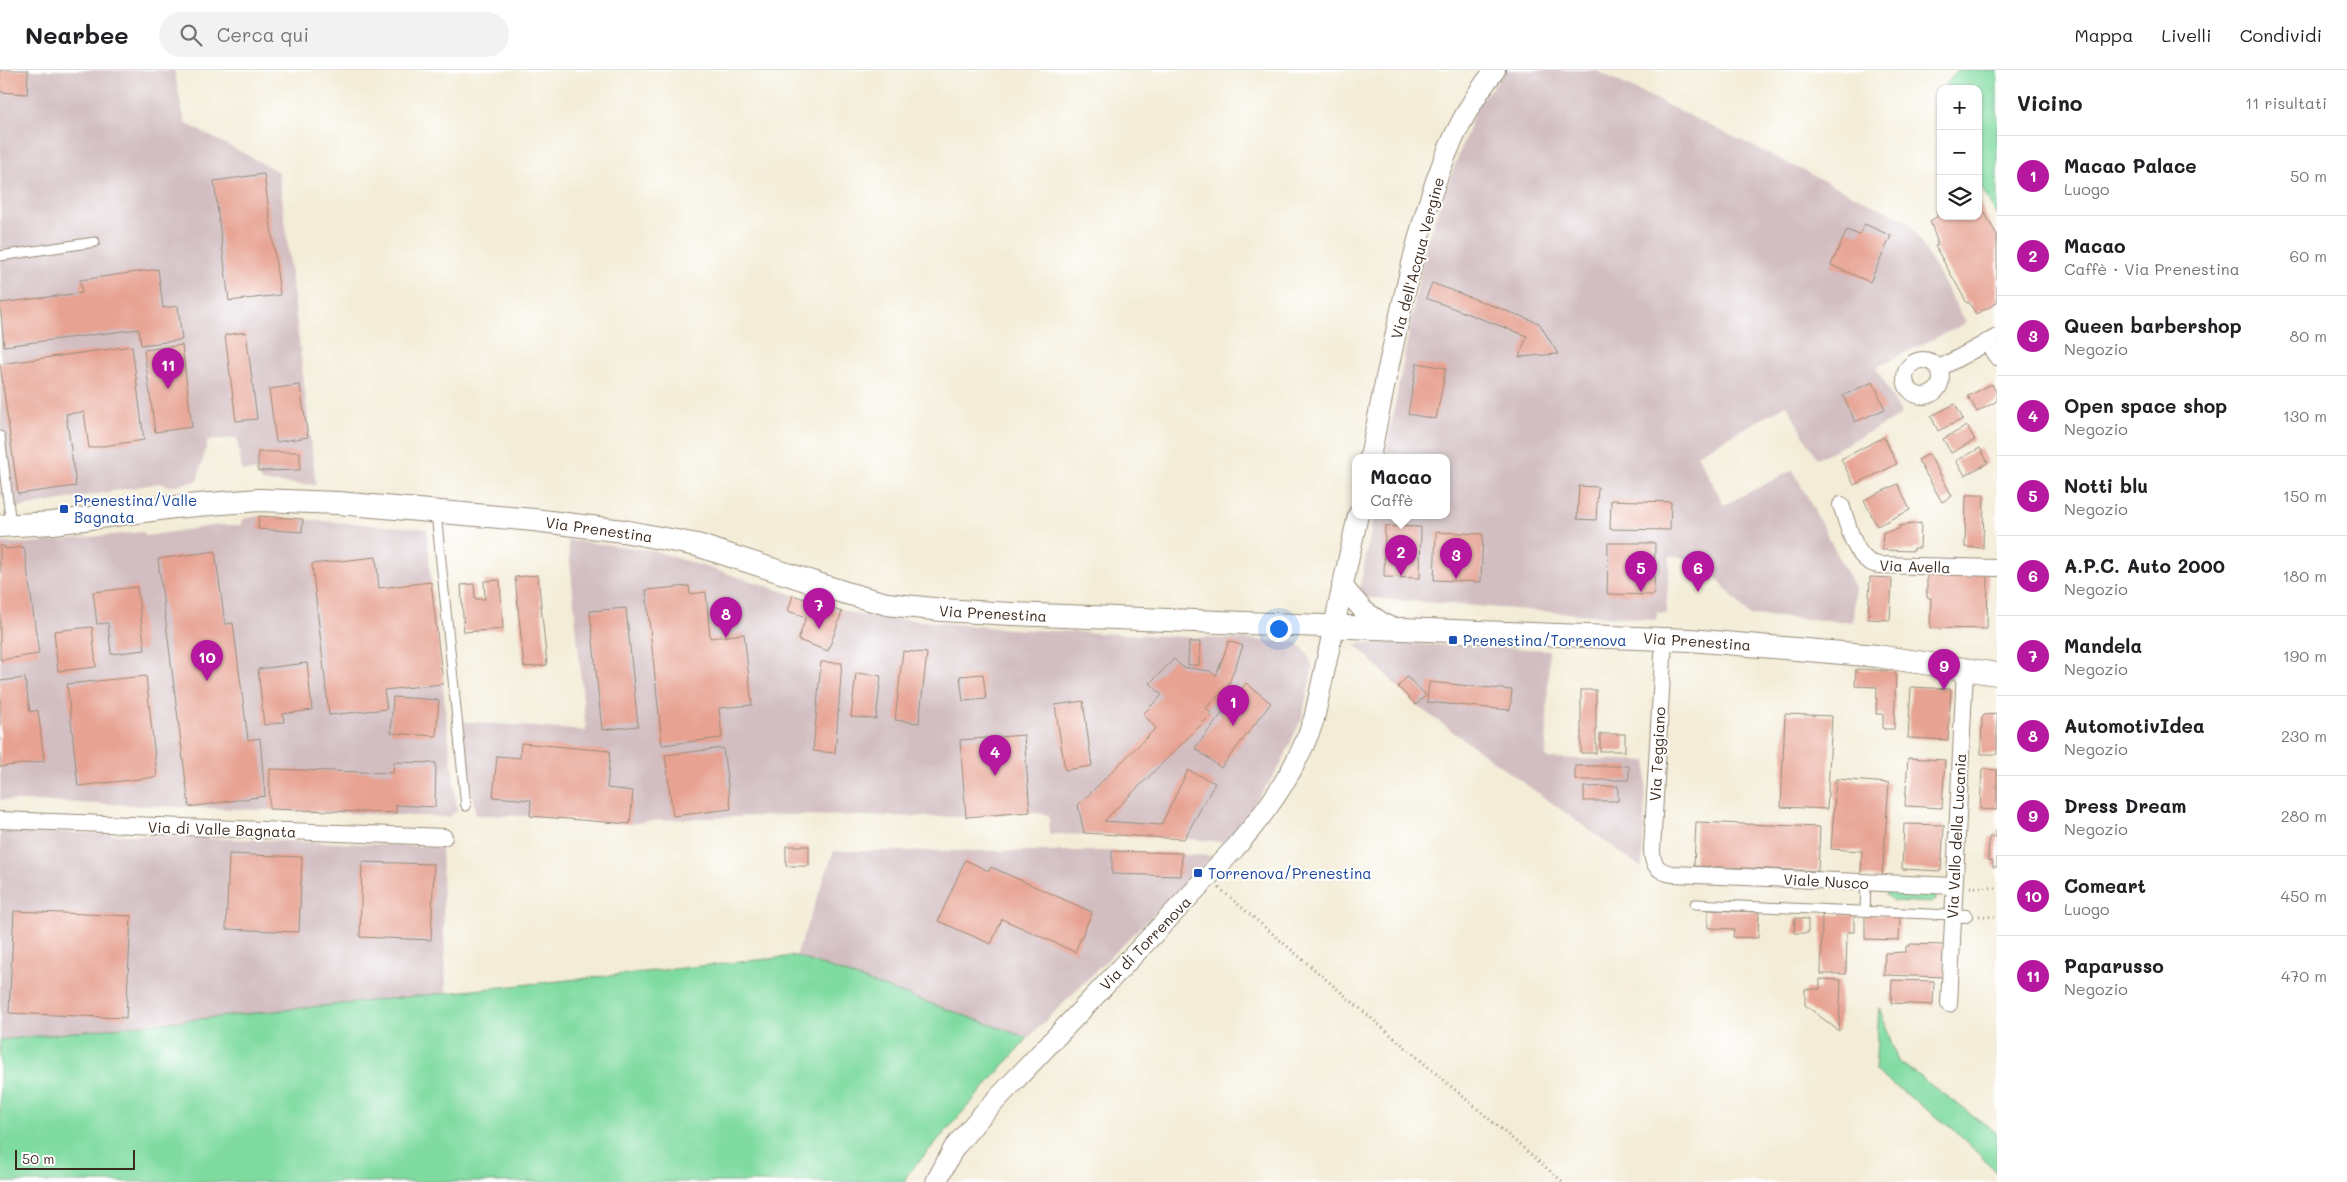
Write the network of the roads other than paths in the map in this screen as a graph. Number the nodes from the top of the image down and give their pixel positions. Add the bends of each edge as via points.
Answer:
1 (1495, 70) edge
2 (95, 242) dead end
3 (0, 256) edge
4 (1992, 340) edge
5 (1997, 357) edge
6 (1938, 369) dead end
7 (0, 436) edge
8 (1371, 454) edge
9 (1841, 506) dead end
10 (436, 512) junction
11 (1357, 519) edge
12 (5, 526) edge
13 (1997, 568) edge
14 (1342, 586) junction
15 (1334, 626) junction
16 (1390, 628) junction
17 (1664, 639) junction
18 (1965, 669) junction
19 (1997, 674) edge
20 (466, 806) dead end
21 (0, 820) edge
22 (444, 837) dead end
23 (1656, 867) joint
24 (1866, 882) junction
25 (1960, 886) junction
26 (1695, 904) dead end
27 (1865, 911) junction
28 (1959, 915) junction
29 (1949, 1004) dead end
30 (936, 1182) edge

1 - 8 street, Via dell'Acqua Vergine via 1457,129 1426,212 1400,314
2 - 3 lane
4 - 5 street
4 - 6 street
7 - 12 lane
9 - 13 street, Via Avella via 1859,552 1867,562 1879,566
10 - 12 main road, Via Prenestina via 247,500
10 - 15 main road, Via Prenestina via 568,524 668,539 719,551 859,597 909,607
10 - 20 lane
11 - 14 street
14 - 15 street
14 - 16 street via 1364,611
15 - 16 main road, Via Prenestina
15 - 30 street, Via di Torrenova via 1314,719 1293,770 1257,822 980,1116 958,1143
16 - 17 main road, Via Prenestina
17 - 18 main road, Via Prenestina via 1808,649
17 - 23 street, Via Teggiano via 1652,850
18 - 19 main road, Via Prenestina
18 - 25 street, Via Vallo della Lucania
21 - 22 street, Via di Valle Bagnata
23 - 24 street, Viale Nusco via 1669,874
24 - 25 street, Viale Nusco
24 - 27 lane
25 - 28 street, Via Vallo della Lucania
26 - 27 lane, Viale Nusco
27 - 28 lane, Viale Nusco
28 - 29 street, Via Vallo della Lucania

